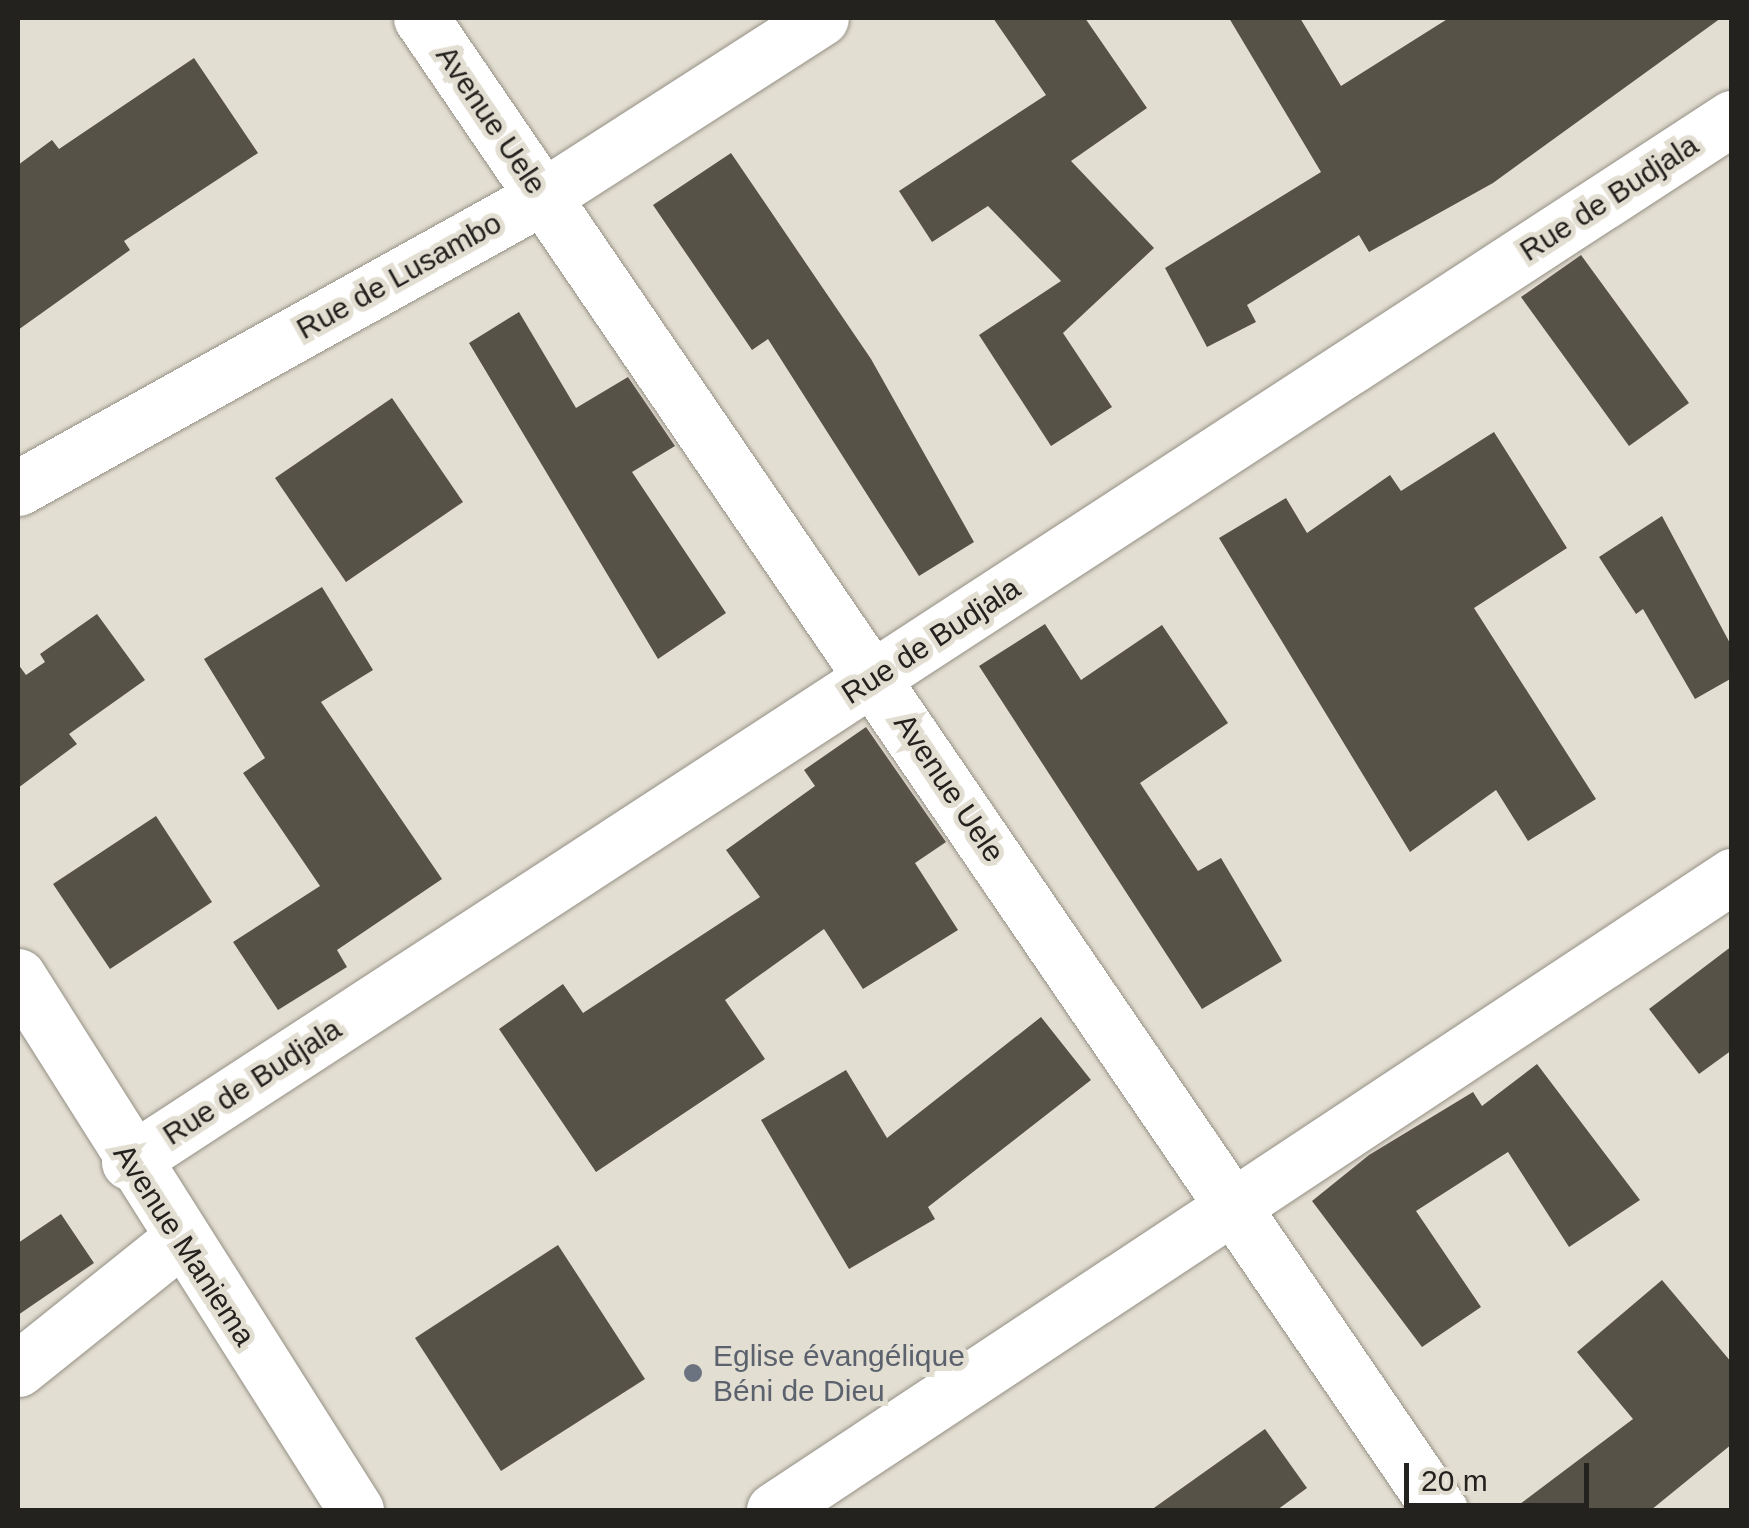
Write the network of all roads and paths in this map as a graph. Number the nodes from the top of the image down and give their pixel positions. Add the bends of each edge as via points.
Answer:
1 (421, 18) edge
2 (821, 18) edge
3 (1732, 118) edge
4 (544, 196) junction
5 (18, 488) edge
6 (874, 678) junction
7 (1732, 876) edge
8 (18, 976) edge
9 (129, 1162) junction
10 (1230, 1208) junction
11 (179, 1240) junction
12 (18, 1369) edge
13 (356, 1510) edge
14 (774, 1510) edge
15 (1440, 1510) edge

1 - 4 street, Avenue Uele
2 - 4 street, Rue de Lusambo
3 - 6 street, Rue de Budjala
4 - 5 street, Rue de Lusambo
4 - 6 street, Avenue Uele
6 - 9 street, Rue de Budjala
6 - 10 street, Avenue Uele
7 - 10 street
8 - 9 street, Avenue Maniema
9 - 11 street, Avenue Maniema
10 - 14 street
10 - 15 street, Avenue Uele
11 - 12 street
11 - 13 street, Avenue Maniema

